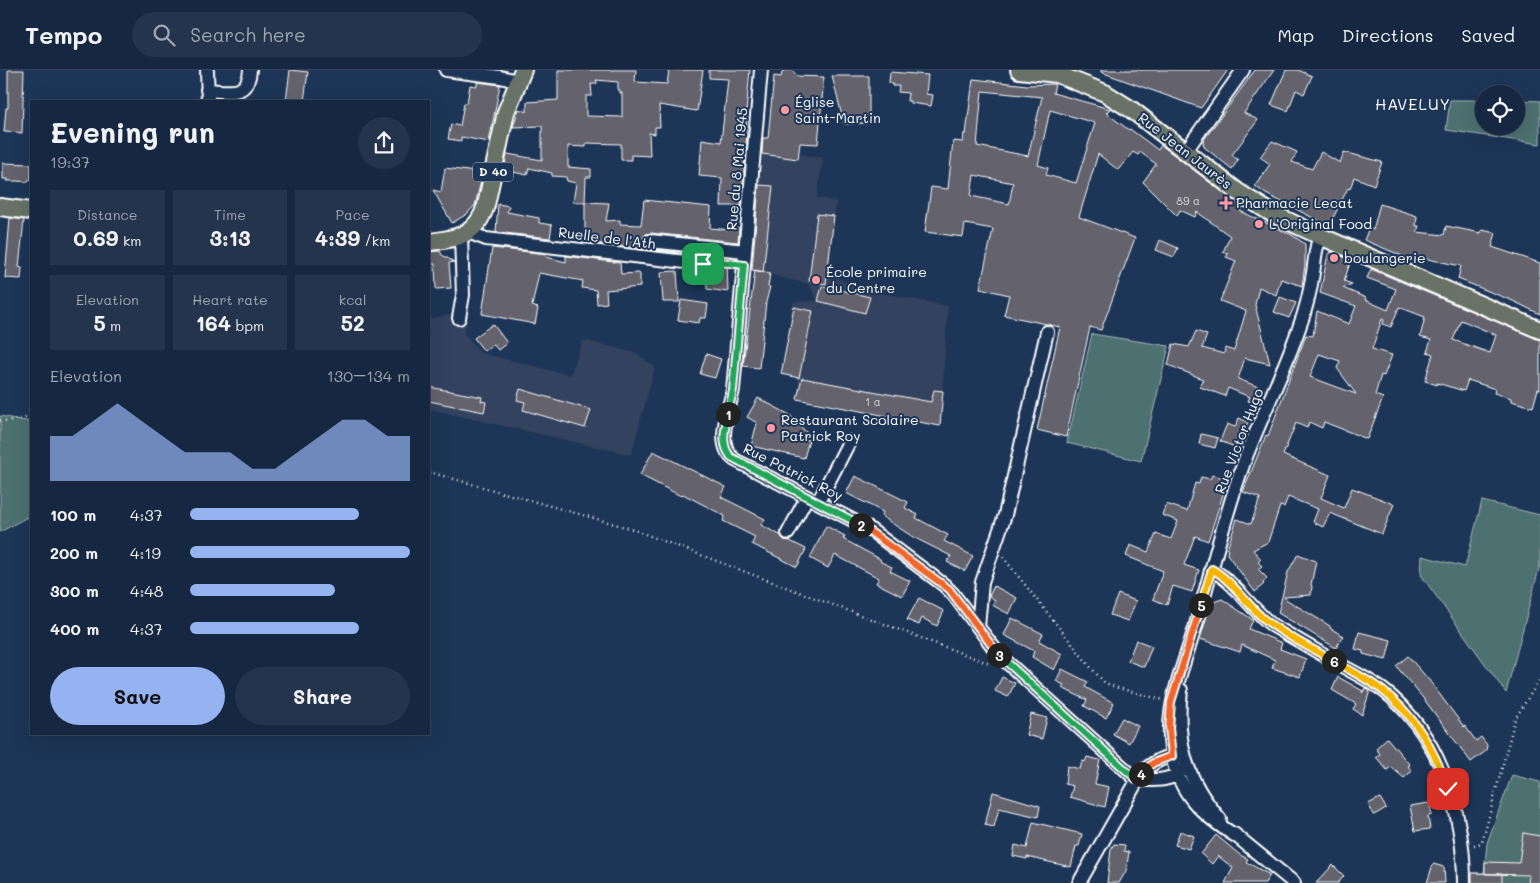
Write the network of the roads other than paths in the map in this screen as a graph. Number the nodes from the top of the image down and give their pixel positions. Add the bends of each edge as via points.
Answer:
1 (207, 70) edge
2 (250, 70) edge
3 (446, 70) edge
4 (761, 70) edge
5 (1019, 70) edge
6 (1243, 70) edge
7 (1058, 72) edge
8 (520, 76) edge
9 (208, 96) edge
10 (1185, 152) junction
11 (0, 207) edge
12 (30, 211) edge
13 (464, 234) junction
14 (1320, 236) junction
15 (650, 241) dead end
16 (430, 242) edge
17 (745, 251) junction
18 (703, 264) dead end
19 (459, 318) dead end
20 (1540, 330) edge
21 (1047, 332) dead end
22 (733, 390) joint
23 (849, 442) dead end
24 (813, 500) junction
25 (788, 533) dead end
26 (1212, 569) junction
27 (978, 627) junction
28 (1186, 658) junction
29 (1178, 765) junction
30 (1137, 780) junction
31 (1079, 883) edge
32 (1294, 883) edge
33 (1464, 883) edge

1 - 9 street
2 - 9 street via 242,89
3 - 8 street via 500,77
4 - 17 street, Rue du 8 Mai 1945
5 - 7 main road, Rue Jean Jaurès
6 - 10 street
7 - 10 main road, Rue Jean Jaurès via 1121,102
8 - 13 main road, D 40 via 503,123 484,212
10 - 14 main road, Rue Jean Jaurès via 1250,201
11 - 12 main road
13 - 16 main road
13 - 18 street, Ruelle de l'Ath
13 - 19 street via 463,295
14 - 20 main road, Rue Jean Jaurès
14 - 26 street, Rue Victor Hugo via 1303,317 1244,464
15 - 17 street
17 - 22 street, Rue du 8 Mai 1945
21 - 27 street via 1016,468 982,582
22 - 24 street, Rue Patrick Roy via 724,438 728,453 735,460
23 - 24 street
24 - 25 street
24 - 27 street, Rue Patrick Roy via 868,528 944,585
26 - 28 street, Rue Victor Hugo
26 - 33 street via 1272,625 1372,683 1406,711 1427,741 1444,775 1456,812
27 - 30 street, Rue Patrick Roy via 1009,665
28 - 29 street, Rue Victor Hugo via 1179,714
28 - 29 street, Rue Victor Hugo via 1171,702 1169,728
29 - 30 street via 1152,780
29 - 30 street via 1150,765
29 - 32 street via 1190,798 1203,812
30 - 31 street

